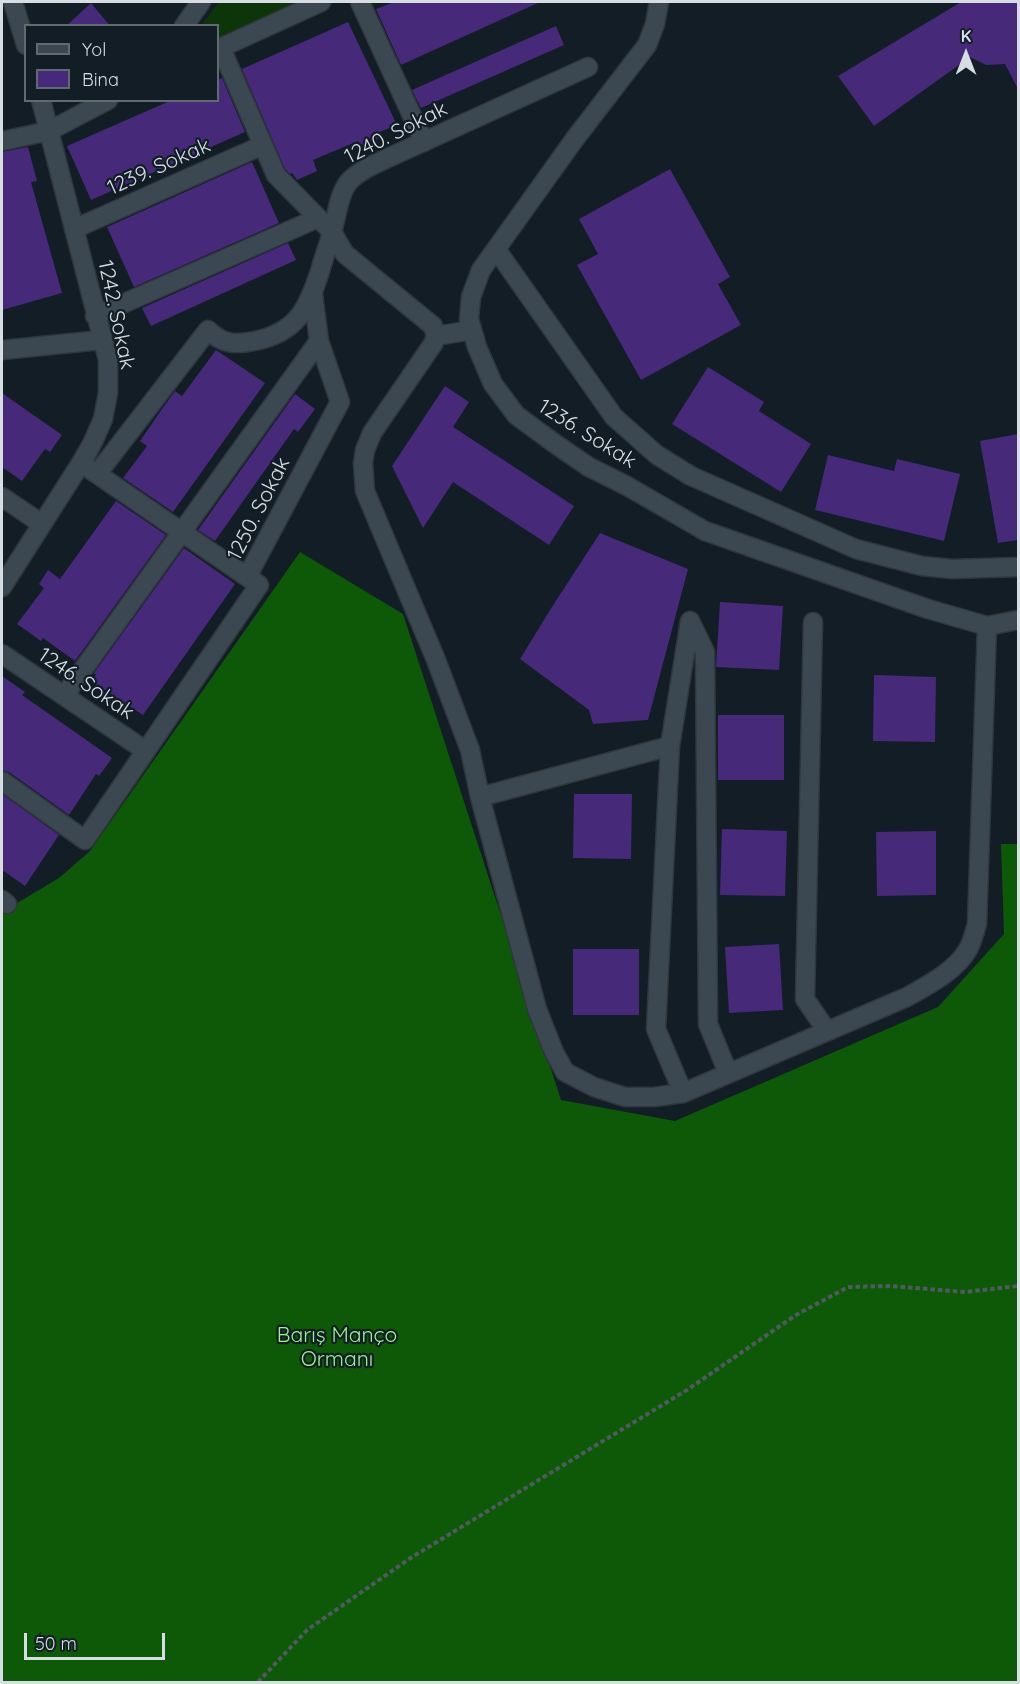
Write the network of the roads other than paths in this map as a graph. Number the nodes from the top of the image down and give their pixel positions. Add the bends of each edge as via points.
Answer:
1 (13, 2) edge
2 (200, 2) edge
3 (321, 2) edge
4 (360, 2) edge
5 (659, 2) edge
6 (185, 24) edge
7 (24, 38) edge
8 (219, 48) edge
9 (588, 67) dead end
10 (42, 102) edge
11 (104, 102) edge
12 (49, 131) junction
13 (2, 141) edge
14 (424, 142) junction
15 (263, 146) junction
16 (318, 218) junction
17 (74, 229) junction
18 (332, 232) junction
19 (496, 249) junction
20 (312, 294) junction
21 (95, 316) junction
22 (472, 330) junction
23 (436, 336) junction
24 (101, 340) junction
25 (319, 341) junction
26 (2, 350) edge
27 (81, 463) junction
28 (97, 474) junction
29 (2, 497) edge
30 (42, 524) junction
31 (181, 532) junction
32 (1018, 567) edge
33 (247, 577) junction
34 (2, 587) edge
35 (1018, 620) edge
36 (813, 622) dead end
37 (987, 626) junction
38 (2, 654) edge
39 (64, 696) junction
40 (670, 746) junction
41 (146, 751) junction
42 (2, 781) edge
43 (480, 797) junction
44 (827, 1031) junction
45 (728, 1073) junction
46 (683, 1093) junction

1 - 7 street
2 - 6 street
3 - 8 street
4 - 14 street
5 - 19 street, 1236. Sokak via 647,45
8 - 15 street
9 - 14 street, 1240. Sokak
10 - 12 street, 1242. Sokak
11 - 12 street
12 - 13 street
12 - 17 street, 1242. Sokak
14 - 18 street, 1240. Sokak via 363,170 348,183
15 - 16 street via 276,175
15 - 17 street, 1239. Sokak
16 - 18 street
16 - 21 street
17 - 21 street, 1242. Sokak
18 - 20 street, 1240. Sokak
18 - 23 street via 345,254 433,326
19 - 22 street, 1236. Sokak via 481,270 471,297
19 - 32 street via 614,417 657,455 691,476 856,549 922,566
20 - 25 street, 1250. Sokak
20 - 28 street via 291,326 261,340 228,343 208,330
21 - 24 street, 1242. Sokak
22 - 23 street
22 - 37 street, 1236. Sokak via 493,384 516,415 589,466 705,531
23 - 43 street via 372,433 363,464 365,491 466,738
24 - 26 street
24 - 27 street, 1242. Sokak via 108,360 108,393 103,419
25 - 31 street
25 - 33 street, 1250. Sokak via 340,402
27 - 28 street
27 - 30 street, 1242. Sokak
28 - 31 street
29 - 30 street
30 - 34 street, 1242. Sokak
31 - 33 street
31 - 39 street
33 - 41 street, 1250. Sokak via 259,585
35 - 37 street, 1236. Sokak
36 - 44 street via 805,999
37 - 44 street via 977,924 968,951 952,968 907,997
38 - 39 street, 1246. Sokak
39 - 41 street, 1246. Sokak
40 - 43 street
40 - 45 street via 690,621 705,652 708,1024
40 - 46 street via 656,1029
41 - 42 street, 1250. Sokak via 85,840
43 - 46 street via 537,1009 565,1072 624,1097
44 - 45 street
45 - 46 street

